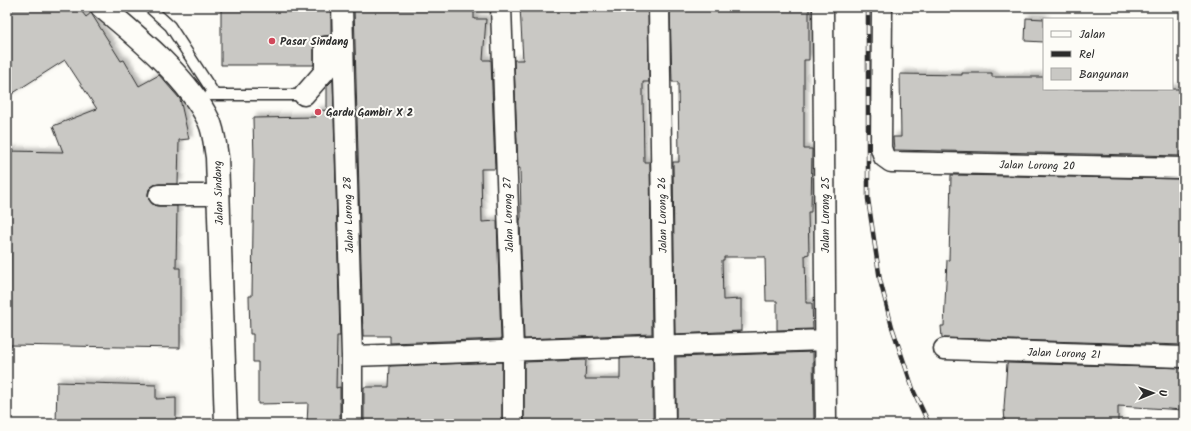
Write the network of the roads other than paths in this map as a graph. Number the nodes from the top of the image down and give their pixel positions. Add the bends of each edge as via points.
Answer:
1 (102, 7) edge
2 (149, 7) edge
3 (342, 7) edge
4 (501, 7) edge
5 (659, 7) edge
6 (823, 7) edge
7 (882, 7) edge
8 (343, 46) junction
9 (205, 95) junction
10 (304, 95) joint
11 (1184, 168) edge
12 (159, 195) dead end
13 (219, 195) junction
14 (826, 340) junction
15 (664, 346) junction
16 (944, 349) dead end
17 (513, 351) junction
18 (352, 356) junction
19 (1184, 357) edge
20 (226, 424) edge
21 (352, 424) edge
22 (512, 424) edge
23 (665, 424) edge
24 (826, 424) edge

1 - 9 street, Jalan Sindang via 170,68
2 - 9 lane via 170,26
3 - 8 street, Jalan Lorong 28
4 - 17 street, Jalan Lorong 27
5 - 15 street, Jalan Lorong 26
6 - 14 street, Jalan Lorong 25
7 - 11 street, Jalan Lorong 20 via 881,148 884,157 891,162
8 - 10 street via 325,47 325,71
8 - 18 street, Jalan Lorong 28
9 - 10 lane
9 - 13 street, Jalan Sindang via 217,157
12 - 13 street
13 - 20 street, Jalan Sindang
14 - 15 street
14 - 24 street, Jalan Lorong 25
15 - 17 street
15 - 23 street, Jalan Lorong 26
16 - 19 street, Jalan Lorong 21
17 - 18 street
17 - 22 street, Jalan Lorong 27
18 - 21 street, Jalan Lorong 28

